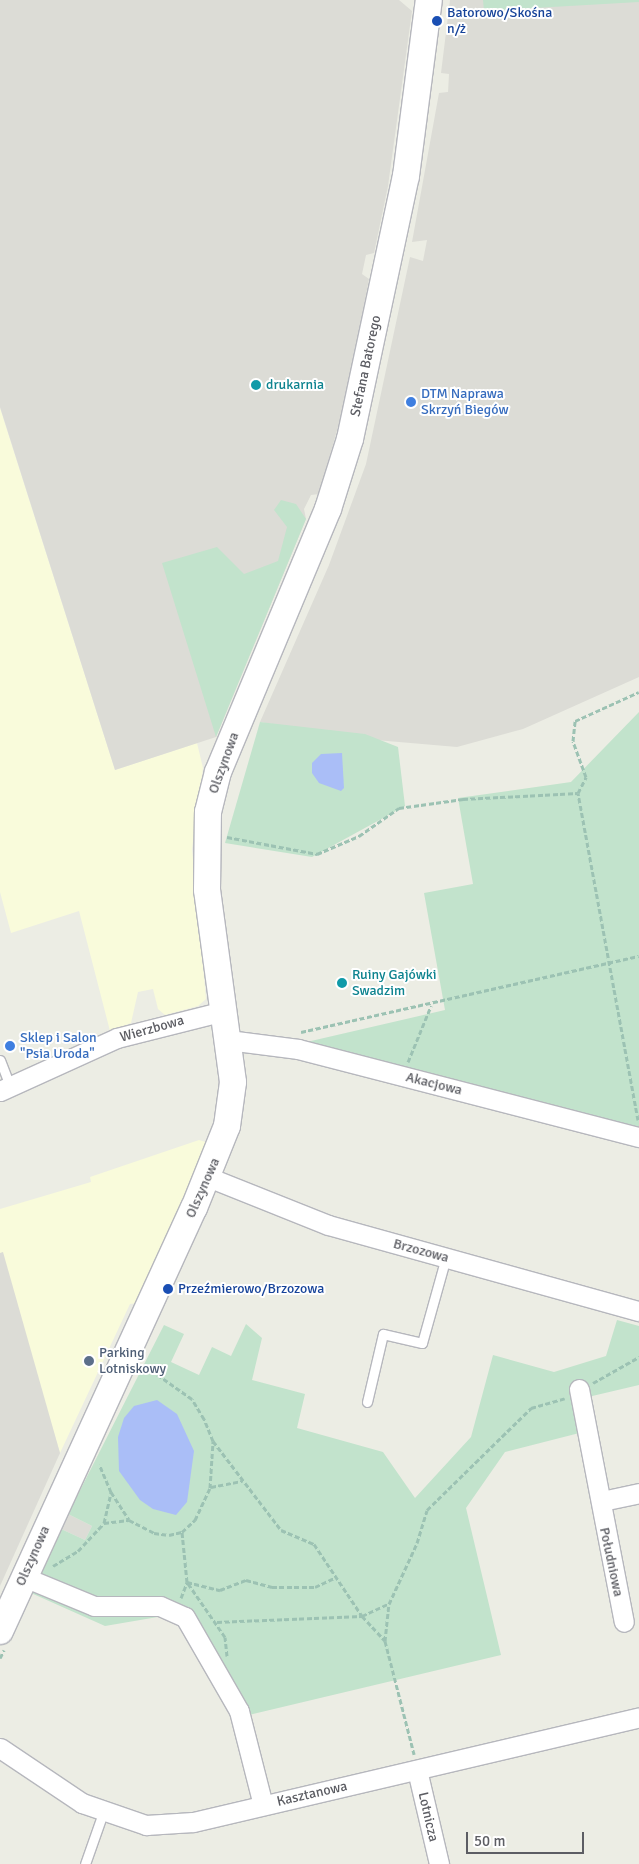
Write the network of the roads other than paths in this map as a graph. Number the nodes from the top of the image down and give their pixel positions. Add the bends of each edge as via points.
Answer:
1 (429, 0) edge
2 (242, 715) joint
3 (224, 1011) junction
4 (228, 1040) junction
5 (0, 1060) edge
6 (5, 1088) edge
7 (639, 1137) edge
8 (208, 1177) junction
9 (446, 1257) junction
10 (639, 1311) edge
11 (579, 1391) road end
12 (367, 1402) dead end
13 (639, 1493) edge
14 (602, 1501) junction
15 (30, 1579) junction
16 (624, 1622) dead end
17 (0, 1631) edge
18 (639, 1717) edge
19 (0, 1748) edge
20 (417, 1770) junction
21 (263, 1805) junction
22 (103, 1813) junction
23 (85, 1864) edge
24 (439, 1864) edge

1 - 2 street, Stefana Batorego via 408,166 350,439 328,509
2 - 3 street, Olszynowa via 212,792 206,834 207,890
3 - 4 street, Olszynowa
3 - 6 street, Wierzbowa via 117,1038
4 - 7 street, Akacjowa via 270,1044
4 - 8 street, Olszynowa via 232,1105
5 - 6 lane
8 - 9 street, Brzozowa via 328,1225
8 - 15 street, Olszynowa
9 - 10 street, Brzozowa
9 - 12 lane via 422,1343 383,1334
11 - 14 street, Południowa
13 - 14 street
14 - 16 street, Południowa via 602,1518
15 - 17 street, Olszynowa
15 - 21 street via 94,1606 175,1611 189,1621 239,1711
18 - 20 street, Kasztanowa
19 - 22 street, Kasztanowa
20 - 21 street, Kasztanowa
20 - 24 street, Lotnicza
21 - 22 street, Kasztanowa via 193,1822 146,1825
22 - 23 lane

